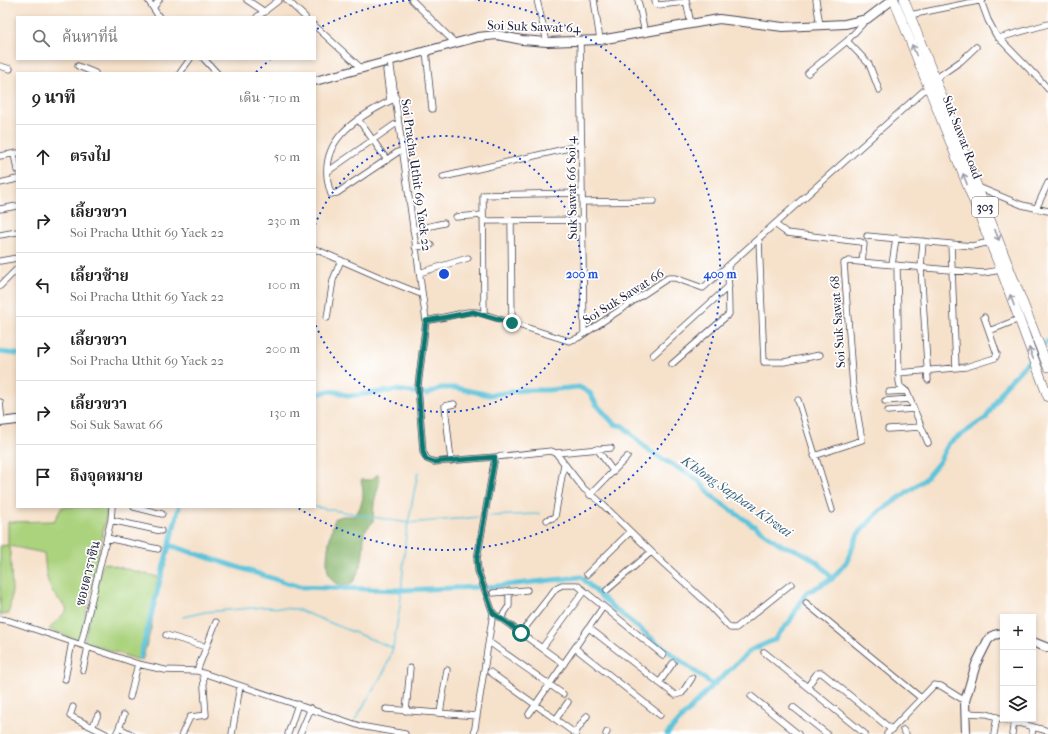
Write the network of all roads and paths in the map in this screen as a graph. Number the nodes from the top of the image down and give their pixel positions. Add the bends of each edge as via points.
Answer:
1 (148, 0) edge
2 (159, 0) edge
3 (247, 0) edge
4 (279, 0) edge
5 (287, 0) edge
6 (412, 0) edge
7 (537, 0) edge
8 (594, 0) edge
9 (638, 0) edge
10 (655, 0) edge
11 (816, 0) edge
12 (893, 0) edge
13 (904, 0) edge
14 (982, 0) edge
15 (686, 1) edge
16 (154, 8) junction
17 (265, 12) junction
18 (910, 15) junction
19 (158, 16) edge
20 (259, 16) edge
21 (304, 16) edge
22 (867, 19) junction
23 (691, 24) junction
24 (1048, 24) edge
25 (820, 26) junction
26 (316, 27) edge
27 (645, 33) junction
28 (999, 38) junction
29 (600, 40) junction
30 (847, 40) junction
31 (580, 41) junction
32 (547, 42) junction
33 (455, 43) junction
34 (976, 47) dead end
35 (426, 50) junction
36 (189, 60) edge
37 (205, 60) edge
38 (390, 60) junction
39 (0, 66) edge
40 (78, 66) dead end
41 (361, 68) junction
42 (10, 69) dead end
43 (386, 70) dead end
44 (91, 72) edge
45 (181, 72) edge
46 (216, 72) edge
47 (808, 73) dead end
48 (316, 82) edge
49 (934, 82) junction
50 (1048, 89) edge
51 (879, 90) dead end
52 (393, 100) junction
53 (432, 109) dead end
54 (358, 119) junction
55 (394, 125) dead end
56 (374, 140) junction
57 (582, 145) junction
58 (398, 152) dead end
59 (15, 153) edge
60 (0, 156) edge
61 (387, 160) junction
62 (327, 172) junction
63 (443, 177) dead end
64 (16, 179) edge
65 (0, 183) edge
66 (1048, 184) edge
67 (978, 187) junction
68 (582, 193) junction
69 (654, 201) dead end
70 (583, 202) junction
71 (16, 206) edge
72 (1036, 209) junction
73 (0, 210) edge
74 (1048, 211) edge
75 (456, 216) dead end
76 (483, 218) junction
77 (583, 220) junction
78 (510, 221) junction
79 (444, 222) dead end
80 (776, 225) junction
81 (413, 230) junction
82 (16, 232) edge
83 (0, 235) edge
84 (867, 236) dead end
85 (896, 238) junction
86 (759, 240) junction
87 (923, 241) junction
88 (990, 242) junction
89 (951, 244) junction
90 (431, 245) dead end
91 (415, 247) junction
92 (316, 248) edge
93 (16, 258) edge
94 (468, 258) dead end
95 (341, 260) junction
96 (0, 261) edge
97 (862, 262) junction
98 (894, 265) junction
99 (728, 267) junction
100 (922, 267) junction
101 (16, 270) edge
102 (951, 270) junction
103 (1001, 270) junction
104 (419, 273) junction
105 (0, 286) edge
106 (729, 286) junction
107 (421, 294) junction
108 (484, 314) junction
109 (984, 317) dead end
110 (327, 318) dead end
111 (1019, 319) junction
112 (426, 321) junction
113 (512, 323) junction
114 (988, 331) junction
115 (584, 334) junction
116 (653, 355) dead end
117 (820, 355) dead end
118 (672, 364) dead end
119 (1048, 365) edge
120 (956, 368) junction
121 (927, 371) junction
122 (898, 373) junction
123 (928, 380) dead end
124 (906, 391) junction
125 (889, 392) dead end
126 (1048, 397) edge
127 (910, 399) junction
128 (798, 400) dead end
129 (885, 401) dead end
130 (0, 402) edge
131 (454, 404) dead end
132 (914, 409) junction
133 (888, 411) dead end
134 (16, 420) edge
135 (1, 422) edge
136 (921, 427) junction
137 (888, 429) dead end
138 (928, 443) dead end
139 (611, 448) dead end
140 (597, 449) junction
141 (556, 453) junction
142 (814, 456) junction
143 (495, 457) junction
144 (627, 457) dead end
145 (451, 461) junction
146 (564, 464) junction
147 (613, 471) junction
148 (590, 495) junction
149 (112, 508) edge
150 (138, 508) edge
151 (832, 510) dead end
152 (162, 514) dead end
153 (111, 520) junction
154 (547, 520) dead end
155 (161, 531) dead end
156 (630, 532) junction
157 (107, 538) junction
158 (158, 549) dead end
159 (651, 552) junction
160 (587, 574) dead end
161 (791, 584) dead end
162 (527, 590) dead end
163 (607, 590) dead end
164 (509, 591) junction
165 (584, 591) junction
166 (493, 593) dead end
167 (806, 603) dead end
168 (603, 607) junction
169 (493, 613) junction
170 (501, 618) junction
171 (0, 619) edge
172 (216, 622) dead end
173 (589, 628) junction
174 (521, 633) junction
175 (1000, 634) edge
176 (166, 635) dead end
177 (72, 642) junction
178 (489, 642) junction
179 (1036, 643) edge
180 (81, 644) junction
181 (88, 647) junction
182 (206, 647) junction
183 (542, 648) junction
184 (575, 648) junction
185 (1048, 648) edge
186 (764, 652) dead end
187 (663, 655) dead end
188 (673, 663) dead end
189 (138, 664) junction
190 (564, 664) junction
191 (410, 668) dead end
192 (83, 670) dead end
193 (197, 670) junction
194 (447, 670) dead end
195 (490, 672) dead end
196 (203, 674) junction
197 (692, 678) dead end
198 (65, 679) dead end
199 (659, 683) junction
200 (550, 685) junction
201 (240, 686) junction
202 (808, 686) junction
203 (563, 694) dead end
204 (751, 696) dead end
205 (130, 697) dead end
206 (921, 698) junction
207 (965, 701) junction
208 (568, 702) dead end
209 (298, 704) junction
210 (535, 704) junction
211 (73, 707) dead end
212 (793, 707) dead end
213 (311, 708) junction
214 (386, 709) dead end
215 (406, 711) junction
216 (965, 712) junction
217 (440, 713) junction
218 (529, 714) dead end
219 (98, 715) dead end
220 (124, 715) dead end
221 (660, 715) dead end
222 (477, 716) junction
223 (587, 716) dead end
224 (1000, 717) edge
225 (556, 719) junction
226 (1000, 722) edge
227 (1014, 722) edge
228 (1017, 722) edge
229 (92, 727) junction
230 (1033, 727) junction
231 (119, 728) junction
232 (892, 730) junction
233 (1048, 731) edge
234 (575, 733) edge
235 (106, 734) edge
236 (116, 734) edge
237 (131, 734) edge
238 (182, 734) edge
239 (232, 734) edge
240 (288, 734) edge
241 (300, 734) edge
242 (395, 734) edge
243 (405, 734) edge
244 (474, 734) edge
245 (798, 734) edge
246 (827, 734) edge
247 (864, 734) edge
248 (887, 734) edge
249 (966, 734) edge
250 (994, 734) edge
251 (1012, 734) edge
252 (1032, 734) edge

1 - 16 street
2 - 16 street
3 - 17 street
4 - 17 street
5 - 21 street
6 - 33 street
7 - 32 street
8 - 29 street
9 - 27 street
10 - 15 street via 656,4 660,5
11 - 25 street
12 - 22 street, Soi Suk Sawat 64
49 -> 12 main road, Suk Sawat Road / 303
13 - 18 main road, Suk Sawat Road / 303
14 - 18 street
14 - 28 street via 992,28
15 - 23 street
16 - 19 street
17 - 20 street
18 - 49 main road, Suk Sawat Road / 303
22 - 25 street, Soi Suk Sawat 64
22 - 30 street
23 - 25 street, Soi Suk Sawat 64 via 719,19 783,27
23 - 27 street, Soi Suk Sawat 64
24 - 28 street
26 - 41 street
27 - 29 street, Soi Suk Sawat 64
28 - 50 street
29 - 31 street, Soi Suk Sawat 64
30 - 47 street
30 - 51 street via 869,64
31 - 32 street, Soi Suk Sawat 64
31 - 57 street, Suk Sawat 66 Soi 4
32 - 33 street, Soi Suk Sawat 64 via 497,35
33 - 35 street, Soi Suk Sawat 64
34 - 49 street, Soi Suk Sawat 66
35 - 38 street, Soi Suk Sawat 64
35 - 53 street
36 - 45 street
37 - 46 street
38 - 41 street, Soi Suk Sawat 64
38 - 52 street, Soi Pracha Uthit 69 Yaek 22
39 - 42 street
40 - 44 street
41 - 48 street, Soi Suk Sawat 64
43 - 52 street
49 - 67 main road, Suk Sawat Road / 303
49 - 80 street, Soi Suk Sawat 66
88 -> 49 main road, Suk Sawat Road / 303
52 - 54 street
52 - 81 street, Soi Pracha Uthit 69 Yaek 22
54 - 56 street
54 - 62 street via 341,132 331,147
55 - 56 street
56 - 61 street
56 - 62 street
57 - 63 street
57 - 68 street, Suk Sawat 66 Soi 4
58 - 61 street
59 - 60 street
61 - 62 street via 334,195 331,193
64 - 65 street
66 - 72 street
67 - 72 street via 1022,206
67 -> 119 main road, Suk Sawat Road / 303
68 - 70 street, Suk Sawat 66 Soi 4
68 - 76 street via 486,194 483,198
69 - 70 street
70 - 77 street, Suk Sawat 66 Soi 4
71 - 73 street
72 - 74 street
75 - 76 street
76 - 78 street
76 - 108 street
77 - 78 street
77 - 115 street, Suk Sawat 66 Soi 4
78 - 113 street
79 - 81 street
80 - 86 street, Soi Suk Sawat 66
80 - 97 street via 787,233 861,242 864,244
81 - 91 street, Soi Pracha Uthit 69 Yaek 22
82 - 83 street
84 - 85 street
85 - 87 street
85 - 98 street
86 - 99 street, Soi Suk Sawat 66
86 - 117 street via 764,362 784,362
87 - 89 street
87 - 100 street
88 - 89 street via 972,246
88 - 103 main road, Suk Sawat Road / 303
89 - 102 street
90 - 91 street
91 - 104 street, Soi Pracha Uthit 69 Yaek 22
92 - 95 street
93 - 96 street
94 - 104 street
95 - 107 street
95 - 110 street via 333,280
97 - 98 street, Soi Suk Sawat 68
97 - 142 street, Soi Suk Sawat 68 via 844,263 852,388 862,440
98 - 100 street, Soi Suk Sawat 68
98 - 122 street
99 - 106 street
99 - 115 street, Soi Suk Sawat 66 via 703,288 668,278
100 - 102 street, Soi Suk Sawat 68
100 - 121 street
101 - 105 street
102 - 103 street, Soi Suk Sawat 68 via 983,273
102 - 120 street
111 -> 103 main road, Suk Sawat Road / 303
104 - 107 street, Soi Pracha Uthit 69 Yaek 22
106 - 116 street
106 - 118 street via 729,314
107 - 112 street, Soi Pracha Uthit 69 Yaek 22
108 - 112 street, Soi Suk Sawat 66 via 468,312
108 - 113 street, Soi Suk Sawat 66
109 - 114 street
111 - 114 street
126 -> 111 main road, Suk Sawat Road / 303
112 - 145 street, Soi Pracha Uthit 69 Yaek 22 via 418,386 424,457 434,462
113 - 115 street, Soi Suk Sawat 66 via 569,341
114 - 120 street via 996,356 973,366
120 - 121 street
121 - 122 street
121 - 123 street
122 - 124 street via 900,386
124 - 125 street
124 - 127 street
127 - 129 street
127 - 132 street
128 - 142 street
130 - 135 street
131 - 145 street via 445,406
132 - 133 street
132 - 136 street
134 - 135 street
136 - 137 street
136 - 138 street
139 - 140 street, Soi Pracha Uthit 69 Yaek 22
140 - 141 street, Soi Pracha Uthit 69 Yaek 22
140 - 147 street
141 - 143 street, Soi Pracha Uthit 69 Yaek 22 via 548,451
141 - 146 street
142 - 151 street
143 - 145 street, Soi Pracha Uthit 69 Yaek 22
143 - 169 street via 477,559 478,571
144 - 147 street
146 - 148 street
146 - 154 street via 555,517
147 - 148 street
148 - 156 street
149 - 153 street, ซอยดาราซีน
150 - 152 street
153 - 155 street
153 - 157 street, ซอยดาราซีน
156 - 159 street
156 - 160 street
157 - 158 street
157 - 180 street, ซอยดาราซีน
159 - 161 street via 707,603 730,628 736,628
159 - 163 street
162 - 164 street
164 - 166 street
164 - 170 street via 509,606
165 - 168 street
165 - 174 street via 570,584 556,588
165 - 183 street
167 - 206 street
168 - 173 street
168 - 187 street
169 - 170 street
169 - 178 street
170 - 174 street
171 - 177 street
172 - 182 street
173 - 184 street
173 - 199 street
174 - 183 street
175 - 207 street via 988,640 983,648
176 - 182 street
177 - 180 street
177 - 198 street
178 - 200 street
178 - 222 street
179 - 185 street
180 - 181 street
181 - 189 street
181 - 192 street
182 - 193 street
183 - 190 street
184 - 190 street
184 - 221 street
186 - 202 street
188 - 199 street
189 - 193 street via 165,670
189 - 205 street
190 - 200 street
191 - 215 street
193 - 196 street
194 - 217 street
195 - 210 street
196 - 201 street
196 - 238 street via 206,715 190,717
197 - 199 street via 678,696
200 - 203 street
200 - 210 street
201 - 209 street
201 - 239 street
202 - 232 street via 816,673 822,673
202 - 247 street
204 - 245 street
206 - 207 street via 931,687 938,685
206 - 232 street
207 - 216 street
208 - 225 street
209 - 213 street
209 - 240 street
210 - 218 street
210 - 225 street
211 - 229 street via 70,716
212 - 246 street
213 - 241 street
213 - 242 street via 360,726
214 - 215 street
215 - 217 street
216 - 224 street
216 - 249 street
217 - 222 street
219 - 229 street
220 - 231 street
222 - 244 street
223 - 234 street
225 - 234 street
226 - 250 street
227 - 251 street
228 - 230 street
229 - 235 street
230 - 233 street
230 - 252 street
231 - 236 street
231 - 237 street
232 - 248 street
242 - 243 street

